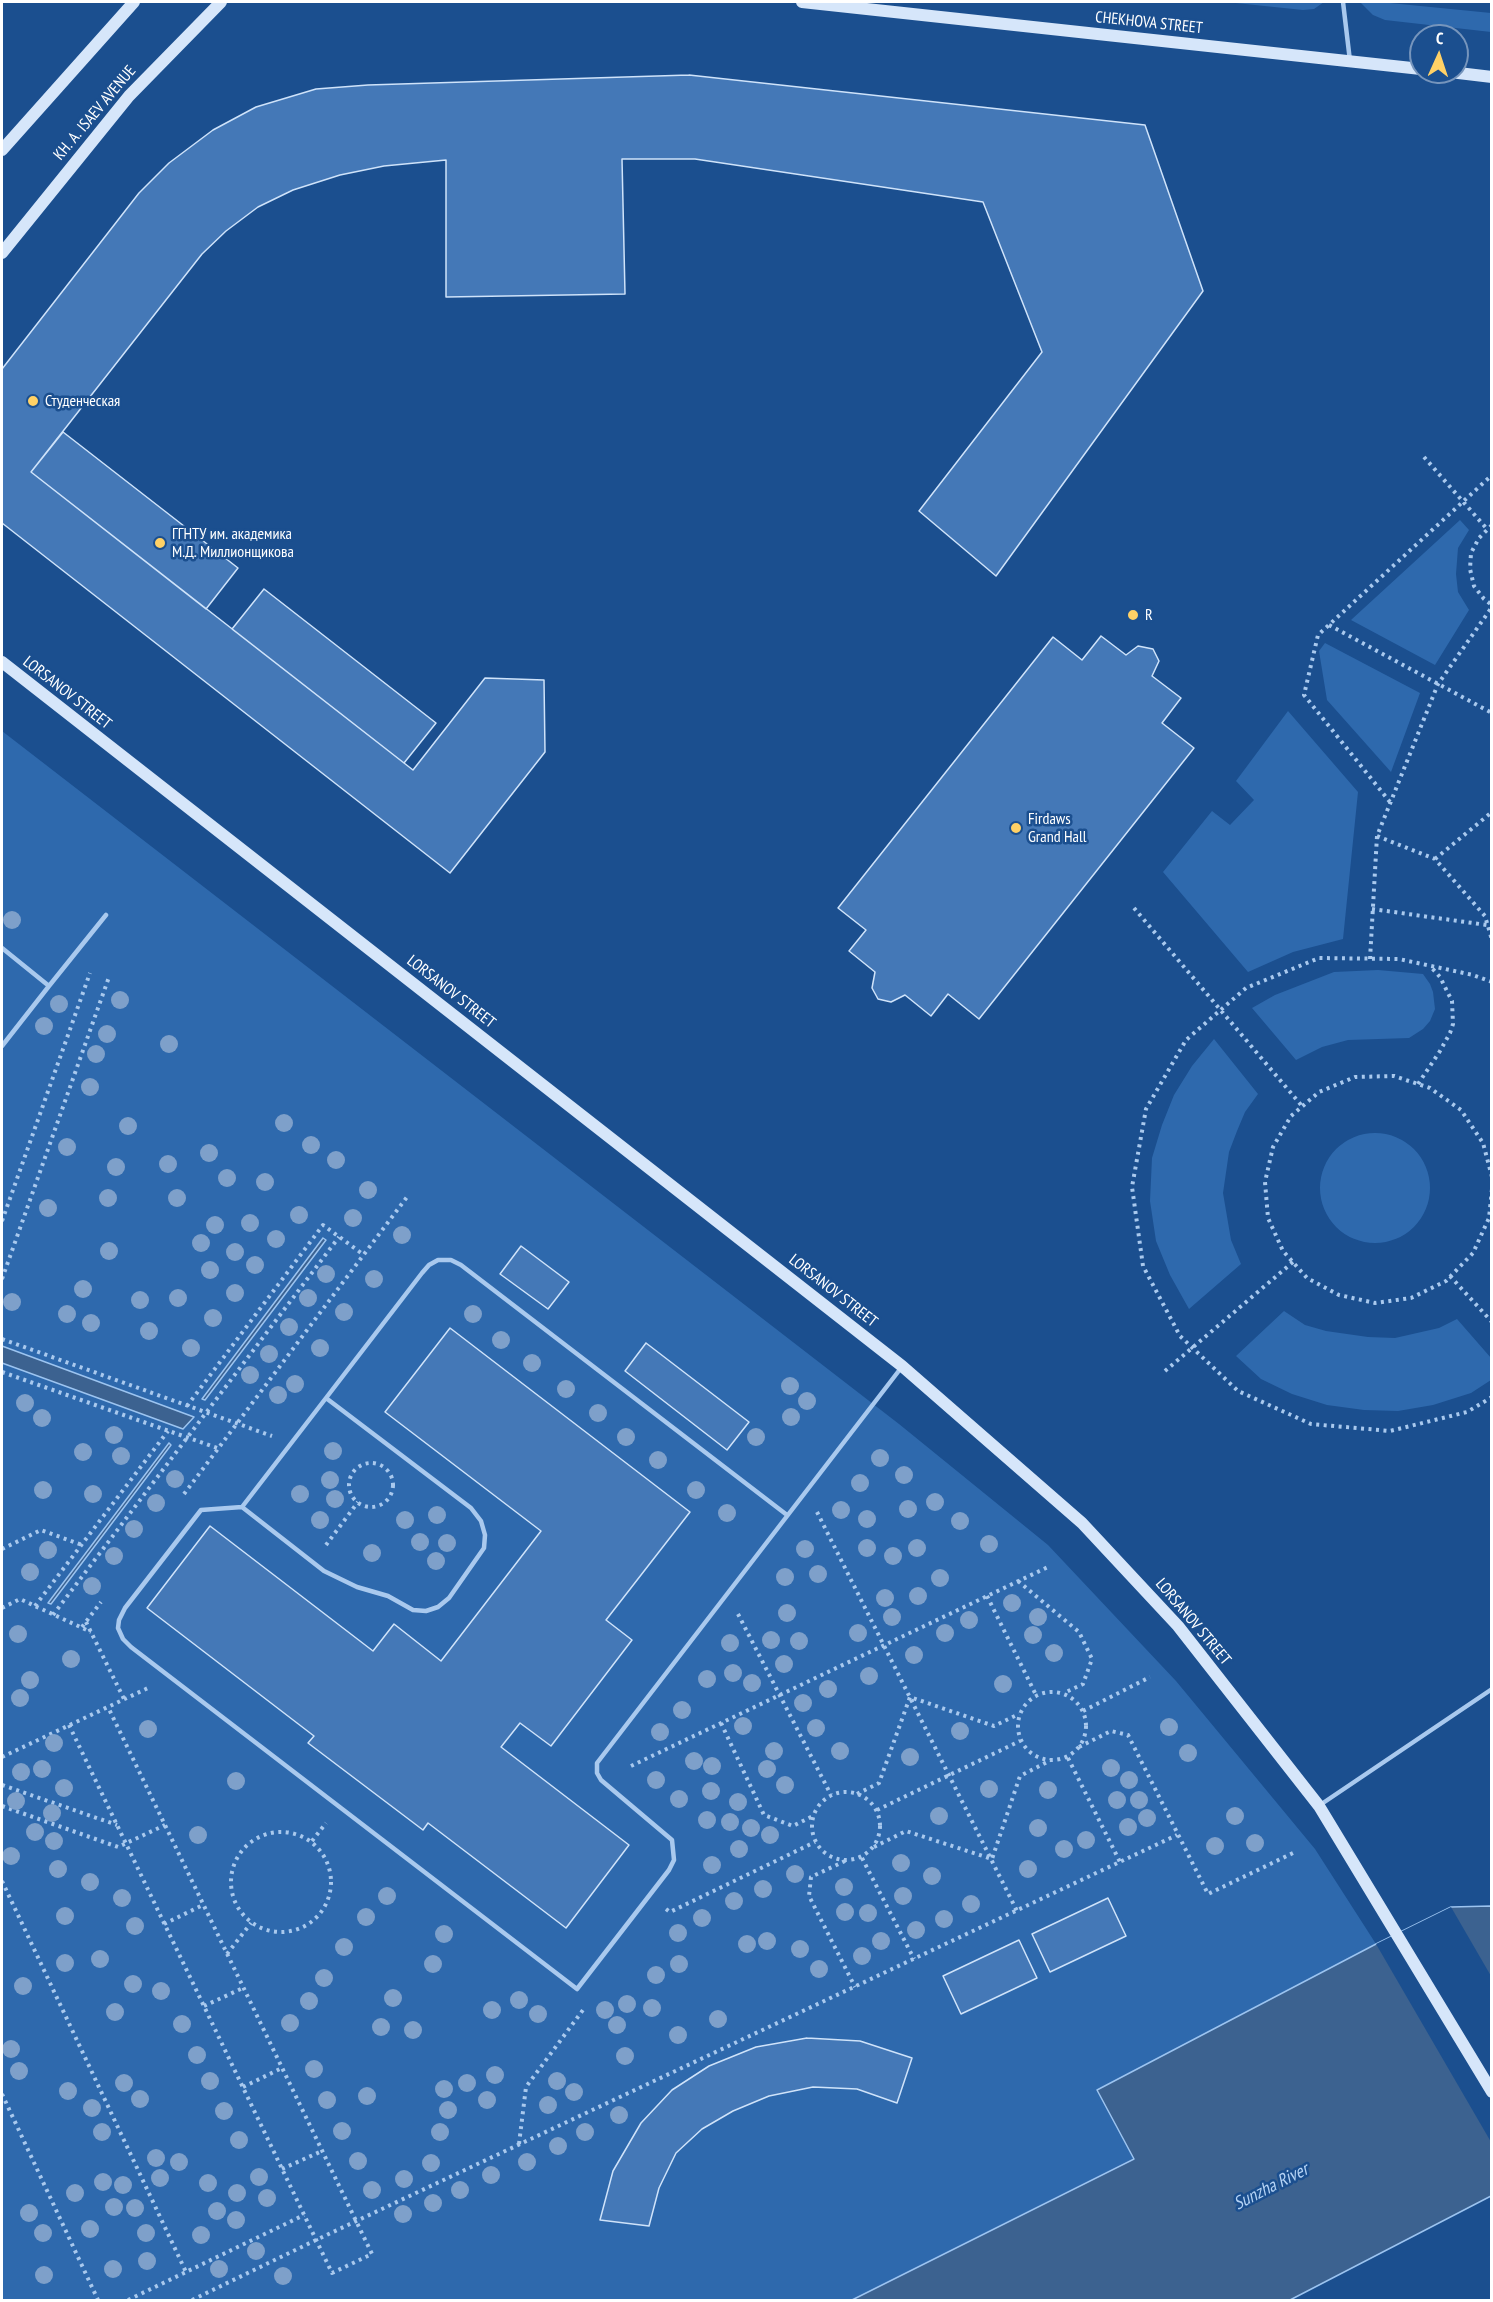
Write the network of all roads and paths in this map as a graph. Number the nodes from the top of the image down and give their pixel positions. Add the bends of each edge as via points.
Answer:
1 (134, 2) edge
2 (221, 2) edge
3 (802, 2) edge
4 (1343, 2) edge
5 (1350, 61) junction
6 (1409, 68) edge
7 (1469, 74) edge
8 (1491, 76) edge
9 (2, 150) edge
10 (2, 253) edge
11 (1424, 457) dead end
12 (1491, 475) edge
13 (1463, 501) junction
14 (1489, 527) edge
15 (1491, 606) edge
16 (1329, 625) junction
17 (2, 662) edge
18 (1438, 684) junction
19 (1491, 713) edge
20 (1390, 802) junction
21 (1491, 812) edge
22 (1377, 836) junction
23 (1435, 859) junction
24 (1134, 908) dead end
25 (1372, 909) junction
26 (106, 915) dead end
27 (1487, 926) junction
28 (1491, 940) edge
29 (2, 948) edge
30 (1370, 958) junction
31 (93, 965) dead end
32 (1430, 965) junction
33 (109, 977) dead end
34 (1491, 982) edge
35 (49, 986) junction
36 (1221, 1010) junction
37 (2, 1046) edge
38 (1418, 1084) junction
39 (1302, 1106) junction
40 (1489, 1159) edge
41 (1491, 1177) edge
42 (1491, 1189) edge
43 (407, 1197) dead end
44 (2, 1221) edge
45 (339, 1237) junction
46 (363, 1255) junction
47 (1293, 1262) junction
48 (1450, 1276) junction
49 (2, 1279) edge
50 (1491, 1322) edge
51 (2, 1339) edge
52 (1192, 1348) junction
53 (902, 1366) junction
54 (1165, 1371) dead end
55 (2, 1372) edge
56 (1491, 1397) edge
57 (326, 1398) junction
58 (187, 1406) junction
59 (206, 1412) junction
60 (236, 1424) junction
61 (168, 1431) junction
62 (187, 1437) junction
63 (290, 1443) junction
64 (217, 1448) junction
65 (182, 1496) dead end
66 (358, 1502) junction
67 (242, 1508) junction
68 (815, 1508) dead end
69 (788, 1515) junction
70 (82, 1545) junction
71 (2, 1549) edge
72 (313, 1562) junction
73 (1048, 1567) dead end
74 (1018, 1581) junction
75 (107, 1595) dead end
76 (987, 1596) junction
77 (35, 1606) junction
78 (2, 1608) edge
79 (736, 1611) dead end
80 (53, 1615) junction
81 (86, 1622) junction
82 (82, 1627) junction
83 (91, 1632) junction
84 (884, 1645) junction
85 (171, 1677) junction
86 (1150, 1677) dead end
87 (1491, 1689) edge
88 (1063, 1693) junction
89 (780, 1695) junction
90 (1036, 1695) junction
91 (910, 1697) junction
92 (124, 1699) junction
93 (108, 1707) junction
94 (1083, 1711) junction
95 (1018, 1714) junction
96 (721, 1723) junction
97 (69, 1725) junction
98 (1020, 1741) junction
99 (1079, 1747) junction
100 (2, 1757) edge
101 (1068, 1758) junction
102 (1051, 1760) junction
103 (631, 1766) dead end
104 (950, 1776) junction
105 (2, 1785) edge
106 (857, 1794) junction
107 (831, 1795) junction
108 (2, 1806) edge
109 (1319, 1806) junction
110 (878, 1810) junction
111 (813, 1816) junction
112 (165, 1825) junction
113 (117, 1826) junction
114 (1177, 1835) junction
115 (815, 1842) junction
116 (126, 1843) junction
117 (874, 1847) junction
118 (1293, 1853) dead end
119 (862, 1858) junction
120 (992, 1859) junction
121 (846, 1861) junction
122 (1120, 1862) junction
123 (2, 1881) edge
124 (649, 1896) junction
125 (203, 1905) junction
126 (1017, 1911) junction
127 (251, 1923) junction
128 (164, 1924) junction
129 (227, 1954) junction
130 (914, 1959) junction
131 (855, 1987) junction
132 (243, 1988) junction
133 (578, 1989) junction
134 (204, 2006) junction
135 (282, 2068) junction
136 (243, 2087) junction
137 (1491, 2092) edge
138 (2, 2094) edge
139 (519, 2144) junction
140 (322, 2151) junction
141 (282, 2169) junction
142 (304, 2215) junction
143 (356, 2221) junction
144 (316, 2240) junction
145 (186, 2272) junction
146 (98, 2301) edge
147 (128, 2301) edge
148 (192, 2301) edge

1 - 9 main road
2 - 10 main road, KH. A. ISAEV AVENUE via 129,96
3 - 5 main road, CHEKHOVA STREET
4 - 5 lane
5 - 6 main road, CHEKHOVA STREET
7 - 8 main road
11 - 13 path
12 - 13 path
13 - 14 path
13 - 16 path
14 - 15 path via 1472,553 1470,569 1474,586
15 - 18 path
16 - 18 path
16 - 20 path via 1317,635 1304,695
17 - 53 main road, LORSANOV STREET
18 - 19 path
18 - 20 path
20 - 22 path
21 - 23 path
22 - 23 path
22 - 25 path
23 - 27 path via 1485,916
24 - 36 path
25 - 27 path
25 - 30 path
26 - 35 lane
27 - 28 path
29 - 35 lane
30 - 32 path
30 - 36 path via 1319,958 1246,988
31 - 44 path
32 - 34 path
32 - 38 path via 1450,995 1453,1024
33 - 49 path
35 - 37 lane
36 - 39 path
36 - 52 path via 1186,1041 1146,1109 1132,1187 1143,1266 1180,1336
38 - 39 path via 1394,1076 1355,1077 1319,1092
38 - 40 path via 1461,1110
39 - 47 path via 1272,1147 1265,1182 1268,1218 1283,1251
40 - 41 path
42 - 48 path via 1489,1218 1473,1253
43 - 46 path
45 - 46 path
45 - 58 path via 323,1225
45 - 59 path
46 - 60 path
47 - 48 path via 1307,1278 1339,1295 1375,1303 1411,1298
47 - 52 path
48 - 50 path
51 - 58 path
52 - 54 path
52 - 56 path via 1238,1391 1311,1424 1390,1431 1467,1412
53 - 69 lane
53 - 109 main road, LORSANOV STREET via 1082,1523 1178,1626
55 - 61 path
57 - 63 lane
57 - 69 lane via 422,1273 438,1260 451,1260
57 - 72 lane via 471,1508 481,1521 484,1548 449,1598 426,1611 413,1610 388,1596 340,1580
58 - 59 path
59 - 60 path
59 - 62 path
60 - 63 path
60 - 64 path
61 - 62 path
61 - 70 path
62 - 64 path
62 - 80 path
63 - 67 lane
64 - 65 path
66 - 66 path via 374,1507 388,1499 393,1483 385,1468 369,1464 354,1472 350,1488
66 - 72 path
67 - 72 lane
67 - 85 lane via 201,1510 119,1620 123,1640
68 - 84 path
69 - 124 lane via 597,1763 601,1780 672,1840 674,1860
70 - 71 path via 41,1530
70 - 77 path
73 - 74 path
74 - 76 path
74 - 88 path via 1079,1632 1092,1659 1083,1684
75 - 81 path
76 - 84 path
76 - 90 path
77 - 78 path via 20,1599
77 - 80 path
79 - 89 path
80 - 82 path
81 - 82 path
81 - 83 path
82 - 83 path
83 - 92 path
84 - 89 path
84 - 91 path
85 - 92 path
85 - 133 lane
86 - 94 path
87 - 109 lane
88 - 90 path via 1049,1691
88 - 94 path
89 - 96 path
89 - 107 path
90 - 95 path
91 - 95 path via 994,1726
91 - 104 path
91 - 106 path via 879,1783
92 - 93 path
93 - 97 path
93 - 112 path
94 - 99 path via 1087,1724
95 - 98 path
96 - 103 path
96 - 111 path via 764,1815 793,1826
97 - 100 path
97 - 113 path
98 - 102 path via 1039,1759
98 - 104 path
99 - 101 path
99 - 114 path via 1111,1731 1128,1735
101 - 102 path
101 - 122 path
102 - 120 path via 1020,1776
104 - 110 path
104 - 120 path
105 - 113 path
106 - 107 path
106 - 110 path
107 - 111 path
108 - 116 path via 118,1847
109 - 137 main road, LORSANOV STREET
110 - 117 path via 880,1836
111 - 115 path
112 - 116 path
112 - 125 path
113 - 116 path
114 - 118 path via 1208,1894
114 - 122 path
115 - 121 path via 829,1856
115 - 124 path via 670,1912
116 - 128 path
117 - 119 path
117 - 120 path via 906,1831
119 - 121 path
119 - 130 path
120 - 126 path
121 - 131 path via 811,1877 809,1896
122 - 126 path
123 - 145 path
124 - 133 lane
125 - 128 path
125 - 129 path
126 - 130 path
127 - 127 path via 269,1932 289,1933 307,1926 323,1913 331,1895 332,1875 325,1856 312,1841 294,1833 274,1832 255,1839 240,1852 232,1870 231,1890 237,1908
127 - 129 path
128 - 134 path
129 - 132 path
130 - 131 path
131 - 139 path
132 - 134 path
132 - 135 path
133 - 139 path via 591,2000 525,2087
134 - 136 path
135 - 136 path
135 - 140 path
136 - 141 path
138 - 146 path
139 - 143 path
140 - 141 path
140 - 143 path
141 - 142 path
142 - 144 path
142 - 145 path
143 - 144 path
143 - 144 path via 372,2254 332,2273
144 - 148 path
145 - 147 path

